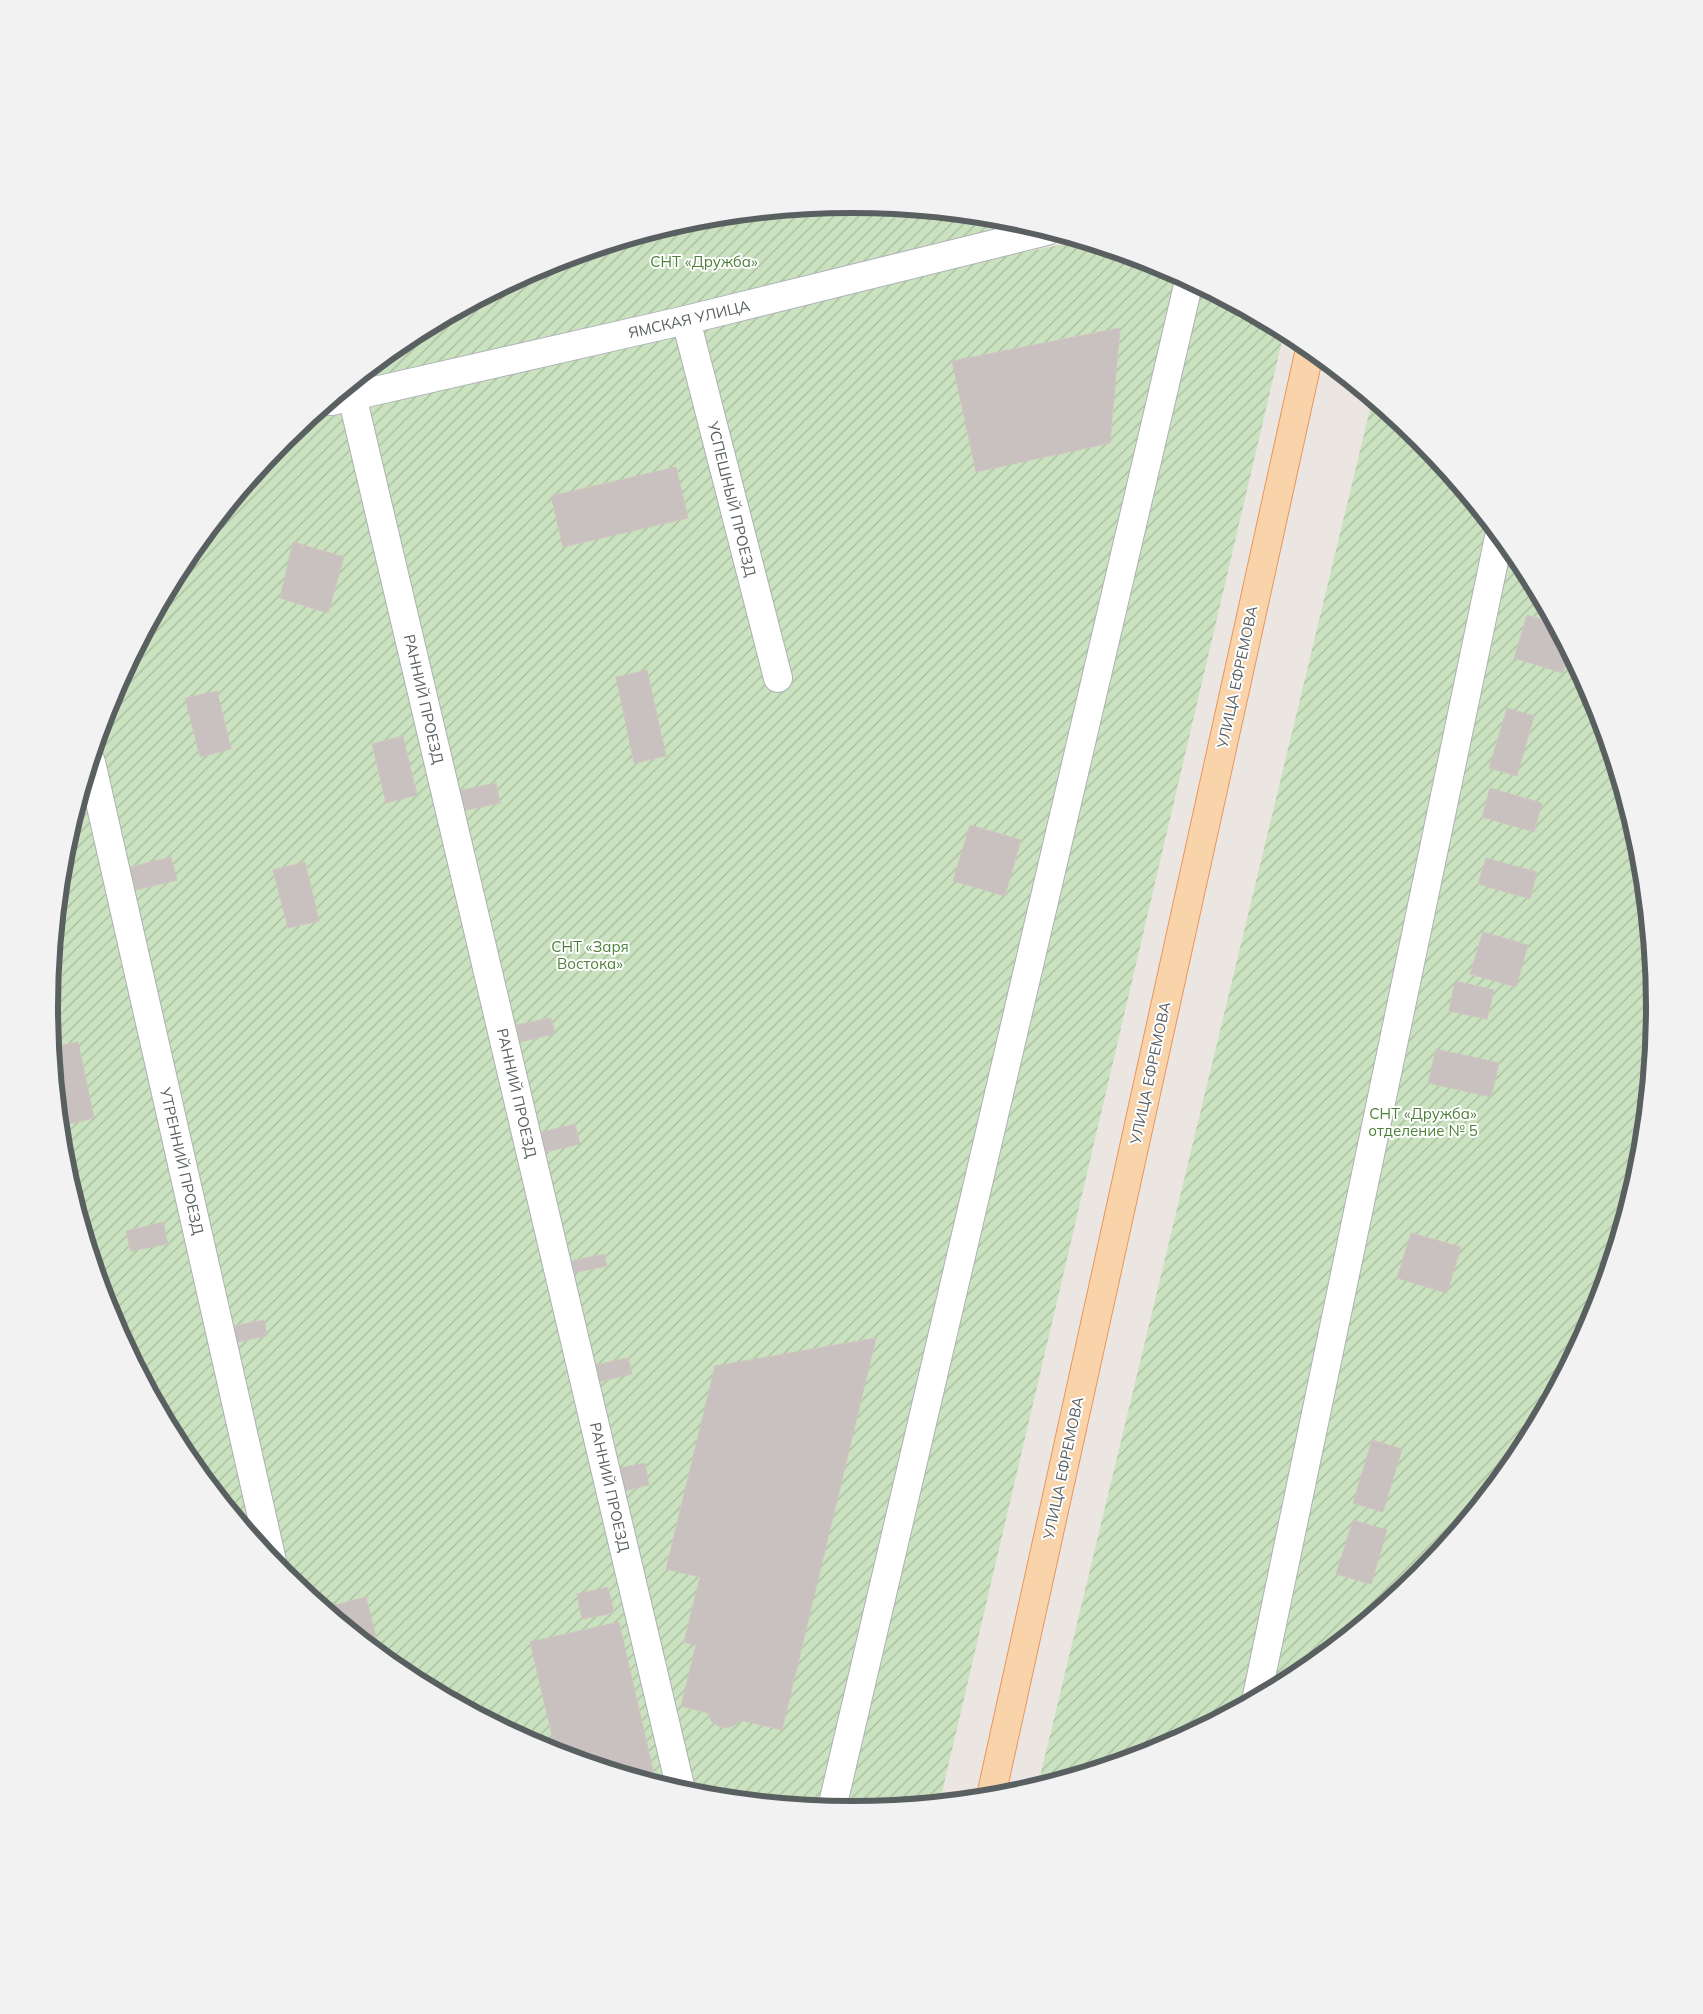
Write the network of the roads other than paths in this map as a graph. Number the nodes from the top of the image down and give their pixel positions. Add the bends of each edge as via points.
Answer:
1 (1033, 234) edge
2 (1187, 288) edge
3 (686, 320) junction
4 (1308, 358) edge
5 (342, 398) edge
6 (1497, 546) edge
7 (778, 678) dead end
8 (94, 773) edge
9 (268, 1545) edge
10 (1259, 1688) edge
11 (679, 1782) edge
12 (993, 1788) edge
13 (834, 1800) edge

1 - 3 street, ЯМСКАЯ УЛИЦА
2 - 13 street
3 - 5 street, ЯМСКАЯ УЛИЦА
3 - 7 street, УСПЕШНЫЙ ПРОЕЗД
4 - 12 main road, УЛИЦА ЕФРЕМОВА
5 - 11 street, РАННИЙ ПРОЕЗД
6 - 10 street
8 - 9 street, УТРЕННИЙ ПРОЕЗД

